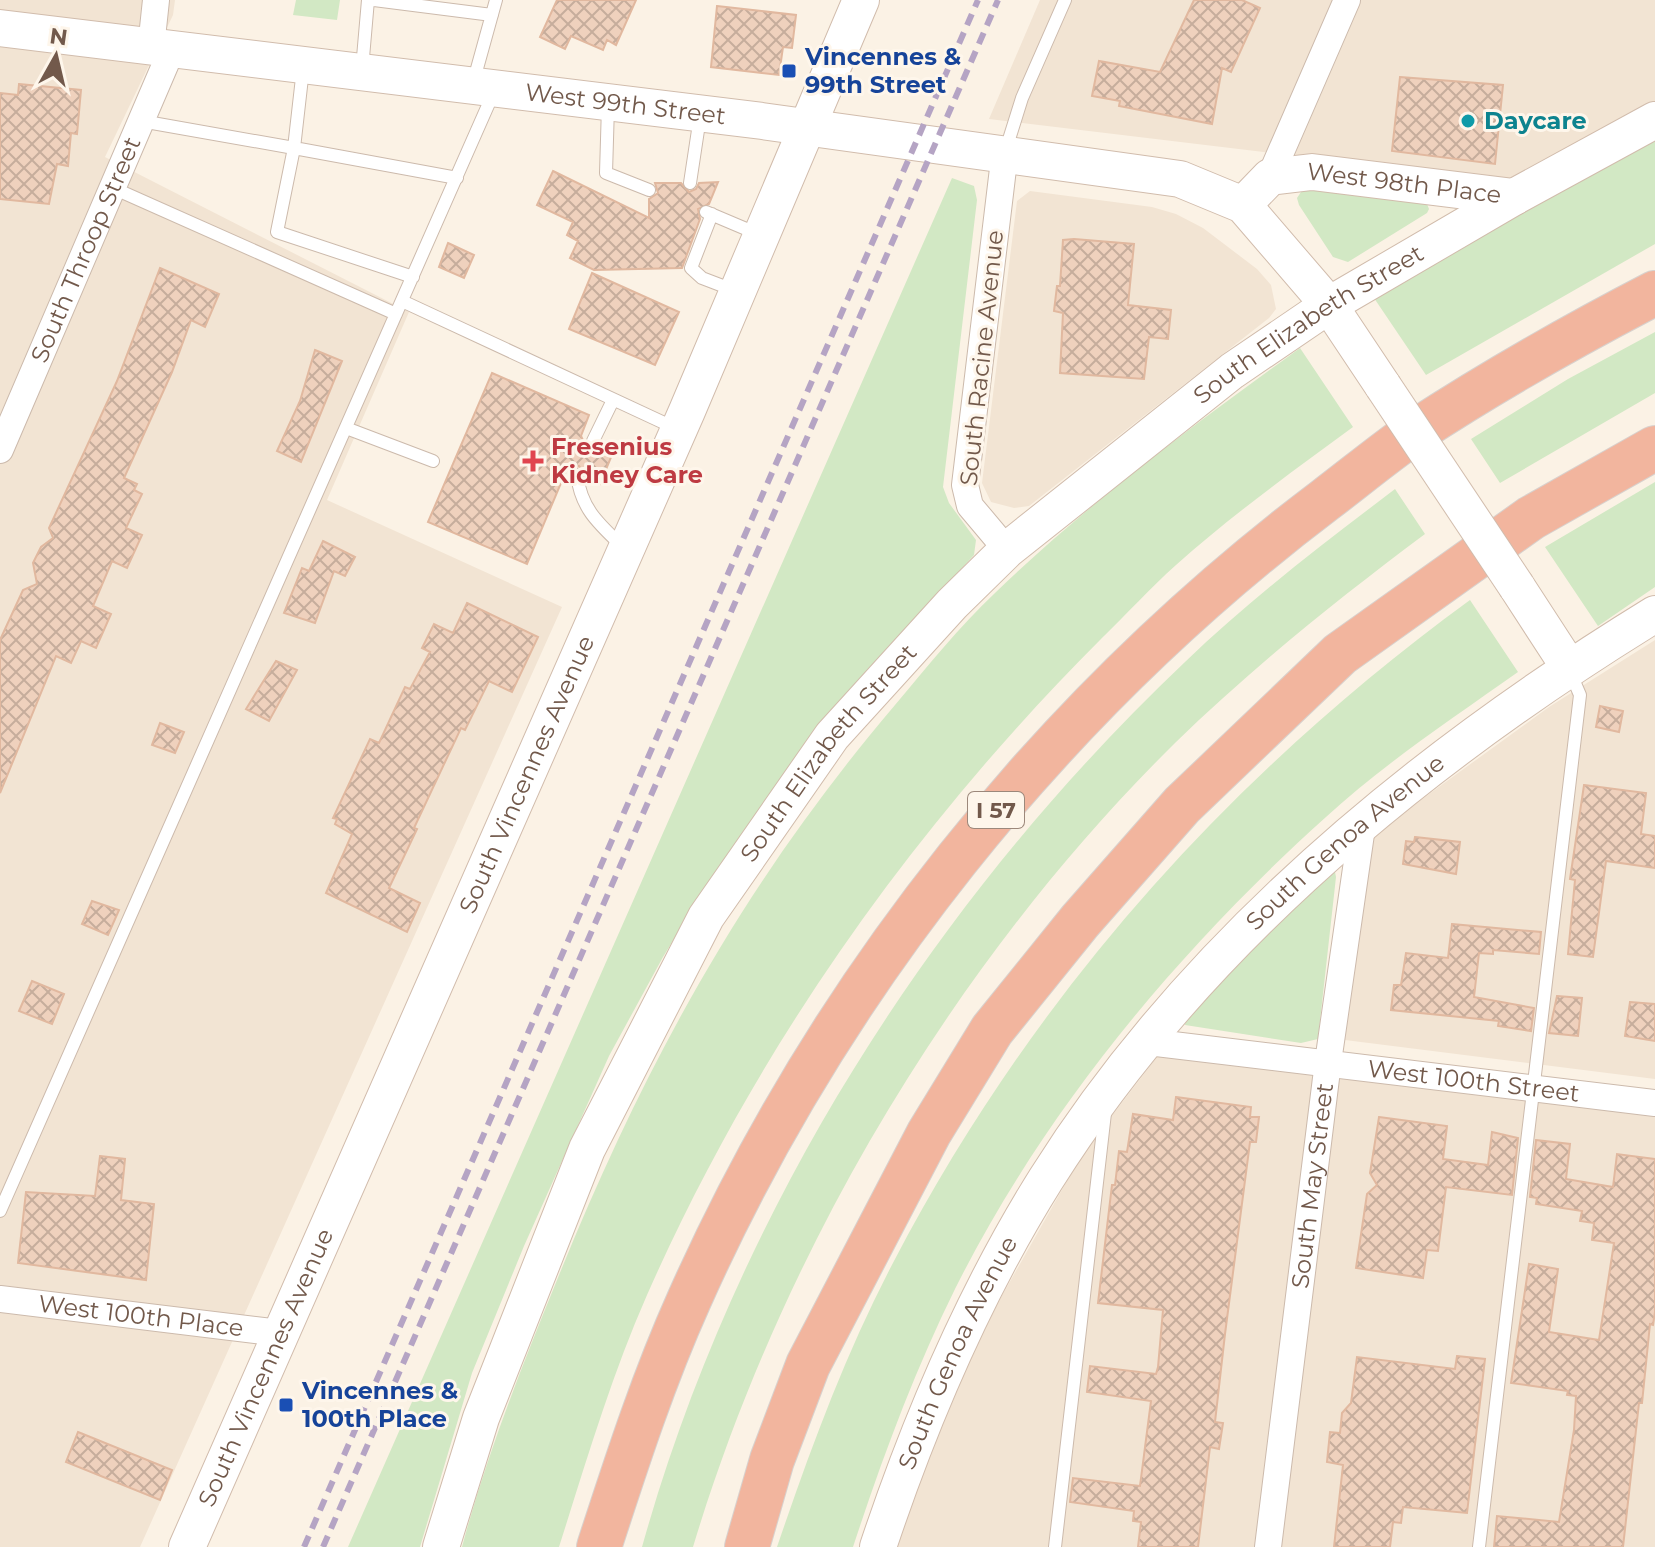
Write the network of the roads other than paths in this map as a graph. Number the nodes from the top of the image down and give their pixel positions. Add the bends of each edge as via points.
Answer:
1 (156, 0) edge
2 (371, 0) edge
3 (496, 0) edge
4 (861, 0) edge
5 (1065, 0) edge
6 (1347, 0) edge
7 (492, 15) junction
8 (0, 28) edge
9 (161, 48) junction
10 (304, 65) junction
11 (362, 73) junction
12 (484, 88) junction
13 (608, 102) junction
14 (700, 114) junction
15 (1655, 120) edge
16 (141, 121) junction
17 (806, 127) junction
18 (294, 148) junction
19 (1005, 152) junction
20 (1270, 177) junction
21 (457, 178) junction
22 (690, 183) dead end
23 (113, 188) junction
24 (649, 190) dead end
25 (1514, 197) junction
26 (1243, 205) junction
27 (761, 235) junction
28 (413, 277) junction
29 (737, 291) junction
30 (1655, 293) edge
31 (402, 301) junction
32 (1329, 305) junction
33 (396, 314) junction
34 (613, 400) junction
35 (346, 428) junction
36 (678, 430) junction
37 (593, 441) dead end
38 (1655, 448) edge
39 (0, 450) edge
40 (433, 461) dead end
41 (577, 475) dead end
42 (625, 550) junction
43 (1007, 550) junction
44 (1655, 614) edge
45 (1569, 667) junction
46 (1362, 827) junction
47 (1148, 1042) junction
48 (1328, 1062) junction
49 (1535, 1088) junction
50 (1108, 1094) junction
51 (1655, 1103) edge
52 (0, 1211) edge
53 (0, 1299) edge
54 (280, 1333) junction
55 (879, 1543) edge
56 (187, 1547) edge
57 (441, 1547) edge
58 (599, 1547) edge
59 (747, 1547) edge
60 (1055, 1547) edge
61 (1268, 1547) edge
62 (1479, 1547) edge

1 - 9 street, South Throop Street
2 - 7 lane
2 - 11 lane
3 - 7 lane
4 - 17 street, South Vincennes Avenue
5 - 19 lane via 1022,98
6 - 20 street
7 - 12 lane
8 - 9 street, West 99th Street
9 - 10 street, West 99th Street
9 - 16 street, South Throop Street
10 - 11 street, West 99th Street
10 - 18 lane
11 - 12 street, West 99th Street
12 - 13 street, West 99th Street
12 - 21 lane
13 - 14 street, West 99th Street
13 - 24 lane via 606,173
14 - 17 street, West 99th Street
14 - 22 lane
15 - 25 street, West 98th Place
16 - 18 lane
16 - 23 street, South Throop Street
17 - 19 street, West 99th Street
17 - 27 street, South Vincennes Avenue
18 - 21 lane
18 - 28 lane via 277,232
19 - 26 street, West 99th Street via 1156,174
19 - 43 street, South Racine Avenue via 965,485 970,506
20 - 25 street, West 98th Place via 1312,172
20 - 26 street
21 - 28 lane
23 - 33 lane
23 - 39 street, South Throop Street
25 - 32 street, South Elizabeth Street
26 - 32 street
27 - 29 street, South Vincennes Avenue
27 - 29 lane via 709,213 691,268 702,278
28 - 31 lane
29 - 36 street, South Vincennes Avenue
30 - 58 highway, I 57 via 1556,345 1411,435 1284,531 1098,698 988,819 900,933 821,1051 757,1166 689,1300 635,1436
31 - 33 lane
31 - 34 lane
32 - 43 street, South Elizabeth Street via 1232,371
32 - 45 street, bridge
33 - 35 lane
34 - 36 lane
34 - 37 lane
35 - 40 lane
35 - 52 lane
36 - 42 street, South Vincennes Avenue
38 - 59 highway via 1531,518 1340,654 1182,805 1080,921 992,1030 929,1133 808,1365
41 - 42 lane via 587,512
42 - 54 street, South Vincennes Avenue
43 - 57 street, South Elizabeth Street via 832,736 706,917 587,1149 481,1418
44 - 45 street
45 - 46 street, South Genoa Avenue
45 - 49 lane via 1580,695
46 - 47 street, South Genoa Avenue via 1242,932
46 - 48 street, South May Street
47 - 48 street, West 100th Street
47 - 50 street, South Genoa Avenue
48 - 49 street, West 100th Street
48 - 61 street, South May Street
49 - 51 street, West 100th Street
49 - 62 lane
50 - 55 street, South Genoa Avenue via 1047,1178 977,1301 919,1427
50 - 60 lane
53 - 54 street, West 100th Place
54 - 56 street, South Vincennes Avenue

